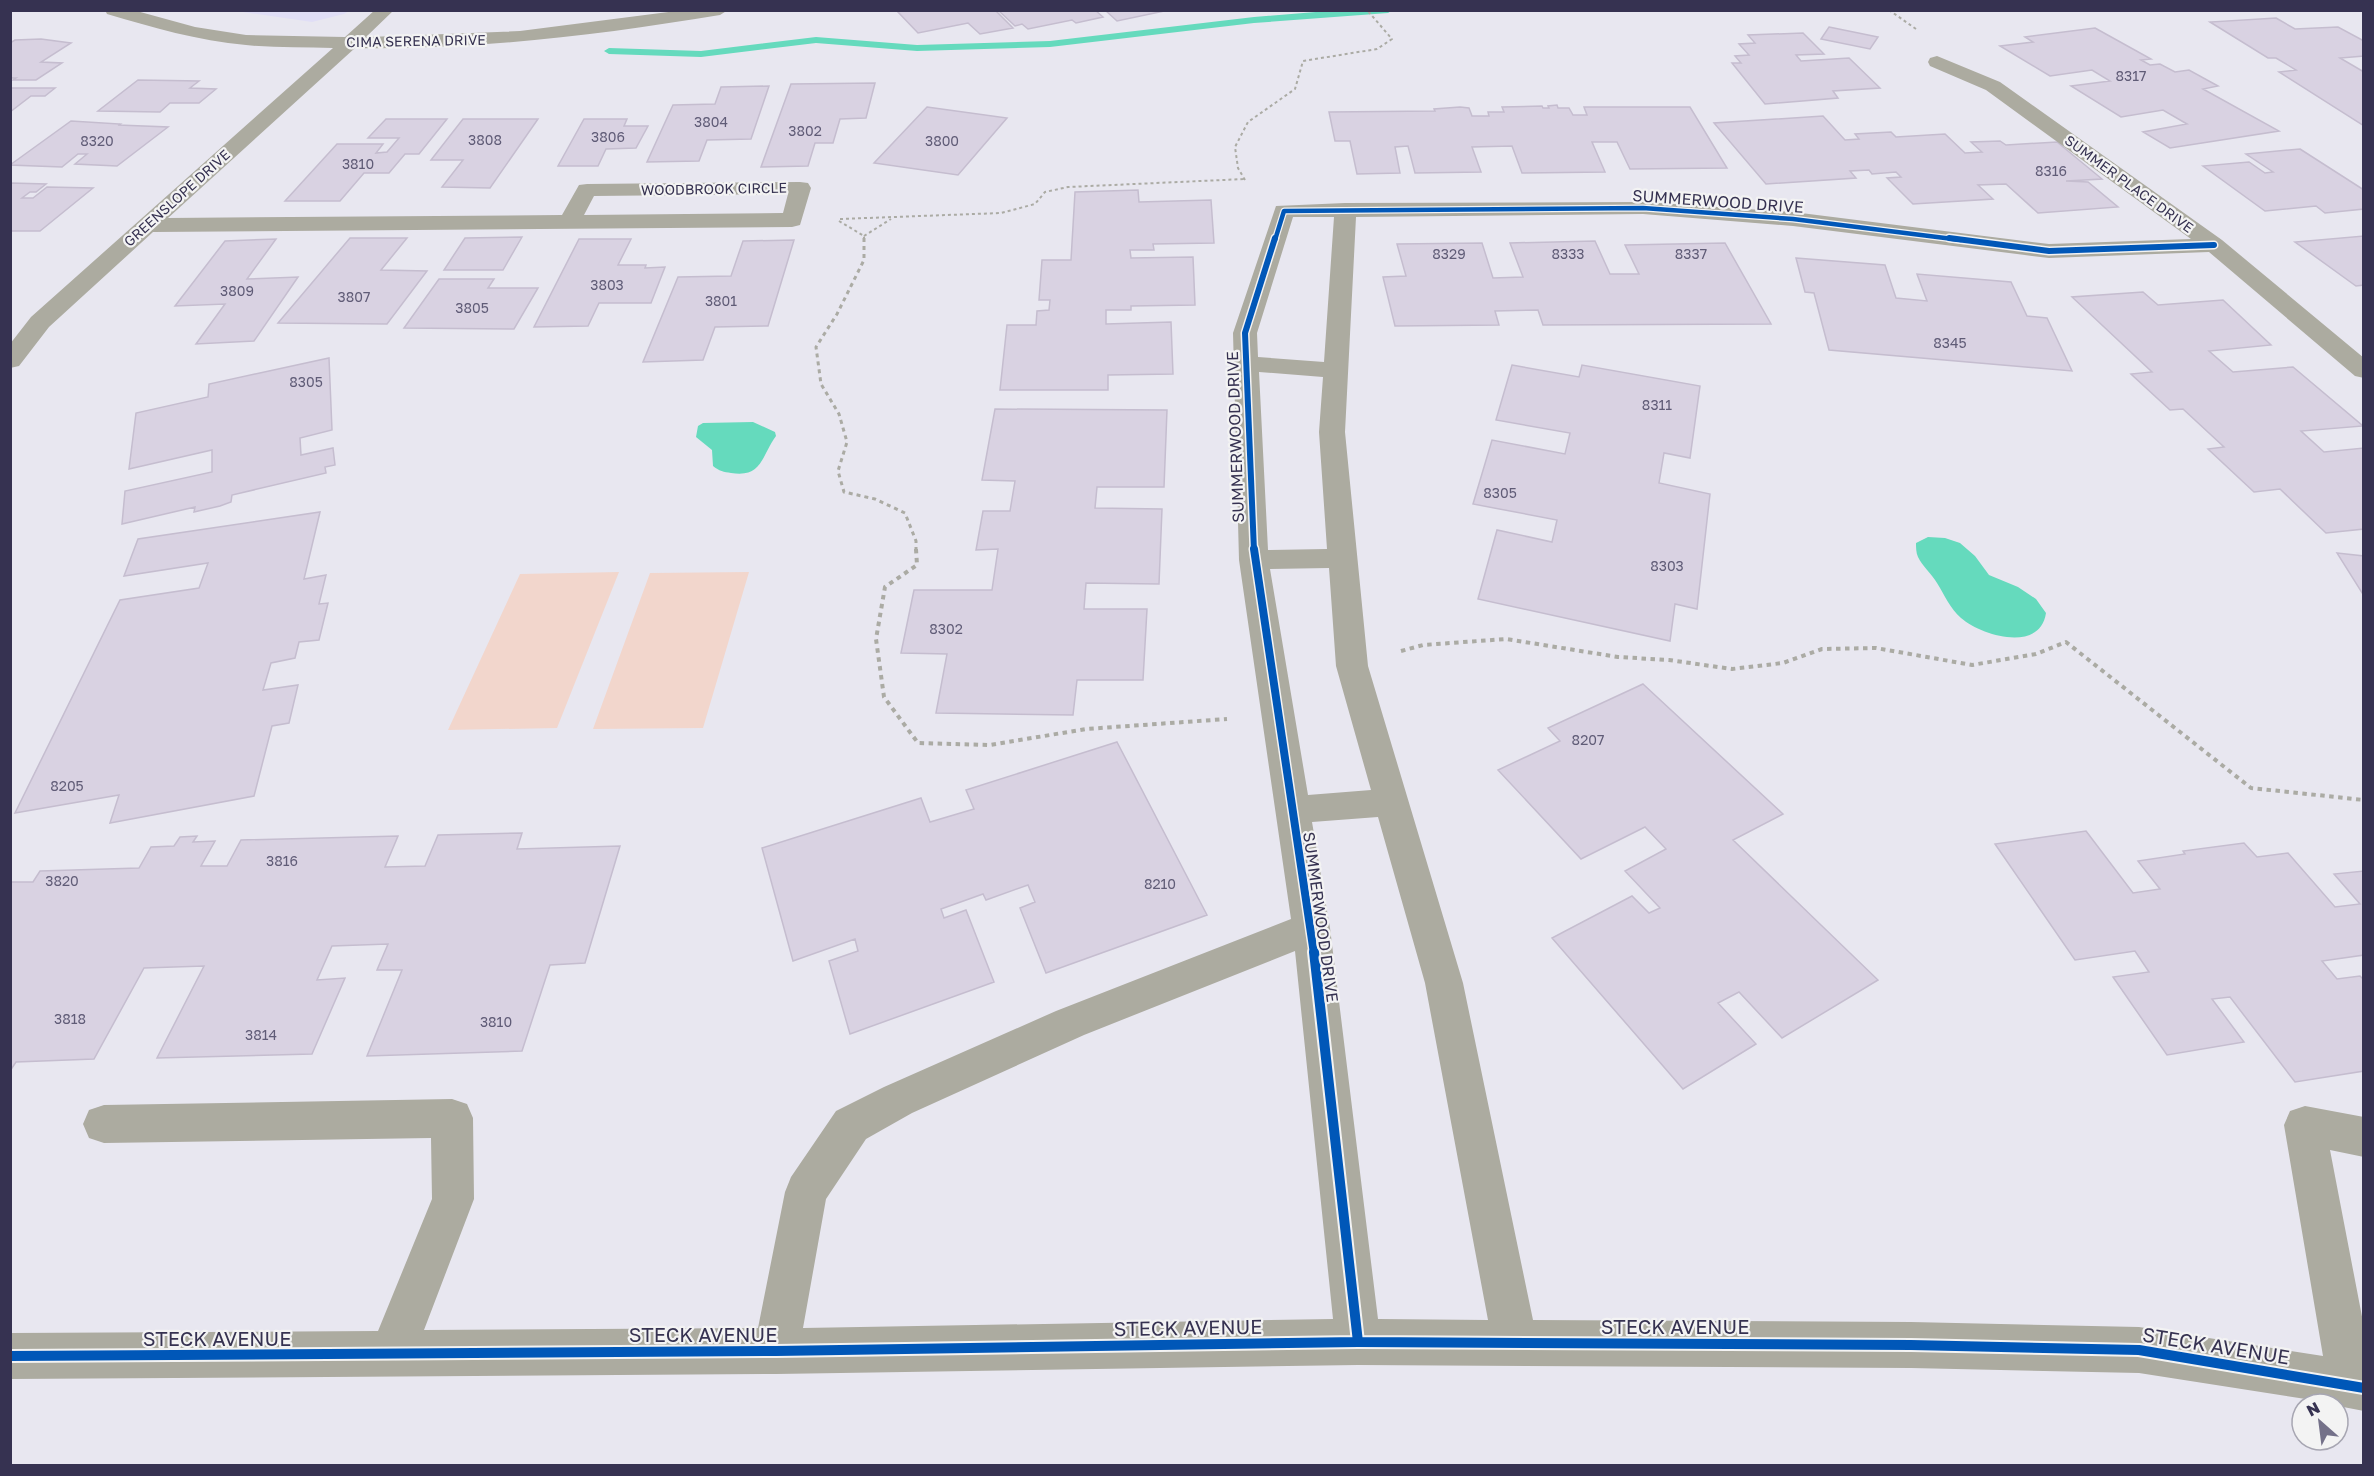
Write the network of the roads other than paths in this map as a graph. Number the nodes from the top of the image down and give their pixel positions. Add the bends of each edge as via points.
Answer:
1 (113, 10) edge
2 (386, 10) edge
3 (720, 10) edge
4 (689, 13) edge
5 (352, 43) junction
6 (1937, 62) dead end
7 (1345, 210) junction
8 (569, 222) junction
9 (147, 225) junction
10 (2214, 245) junction
11 (10, 361) edge
12 (1246, 364) junction
13 (1336, 370) junction
14 (2364, 371) edge
15 (1342, 558) junction
16 (1254, 560) junction
17 (1391, 802) junction
18 (1293, 810) junction
19 (1311, 928) junction
20 (104, 1124) dead end
21 (2364, 1137) edge
22 (1358, 1342) junction
23 (1515, 1342) junction
24 (776, 1351) junction
25 (392, 1354) junction
26 (10, 1356) edge
27 (2357, 1387) edge

1 - 5 street, CIMA SERENA DRIVE via 171,27 245,40
2 - 5 street, GREENSLOPE DRIVE
3 - 4 street, CIMA SERENA DRIVE
4 - 5 street, CIMA SERENA DRIVE via 588,31 500,40
5 - 9 street, GREENSLOPE DRIVE
6 - 10 street, SUMMER PLACE DRIVE via 1993,86
7 - 10 street, SUMMERWOOD DRIVE via 1643,208 1793,219 2049,252
7 - 12 street, SUMMERWOOD DRIVE via 1284,211 1245,333
7 - 13 street
8 - 8 street, WOODBROOK CIRCLE via 587,190 800,188 792,220
8 - 9 street, WOODBROOK CIRCLE
9 - 11 street, GREENSLOPE DRIVE via 40,322
10 - 14 street, SUMMER PLACE DRIVE
12 - 13 street
12 - 16 street, SUMMERWOOD DRIVE
13 - 15 street via 1332,432
15 - 16 street
15 - 17 street via 1352,666
16 - 18 street, SUMMERWOOD DRIVE
17 - 18 street
17 - 23 street via 1444,983
18 - 19 street, SUMMERWOOD DRIVE
19 - 22 street, SUMMERWOOD DRIVE
19 - 24 street via 1070,1023 851,1125 806,1192
20 - 25 street via 452,1118 453,1199
21 - 27 street via 2305,1125
22 - 23 street, STECK AVENUE
22 - 24 street, STECK AVENUE
23 - 27 street, STECK AVENUE via 2139,1350
24 - 25 street, STECK AVENUE
25 - 26 street, STECK AVENUE

